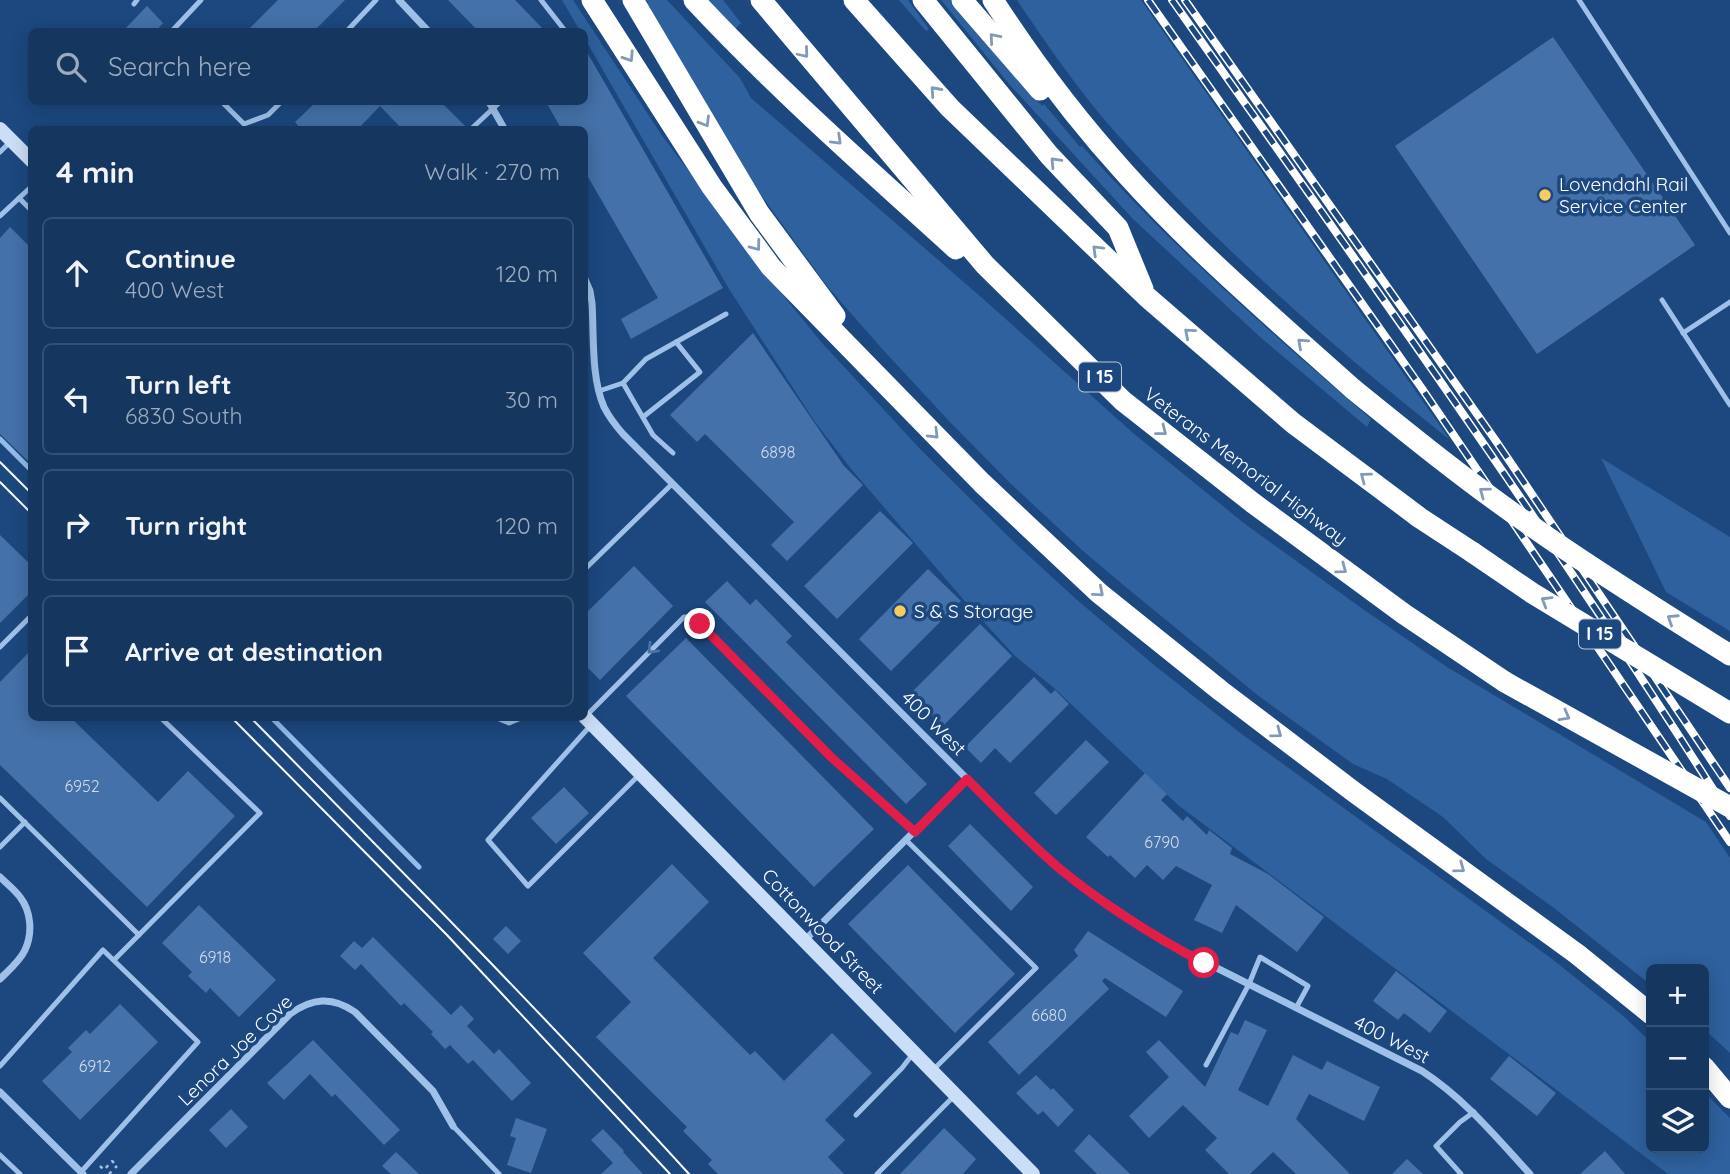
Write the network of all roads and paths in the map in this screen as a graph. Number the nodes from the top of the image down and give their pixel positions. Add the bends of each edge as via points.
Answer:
1 (201, 0) edge
2 (376, 0) edge
3 (398, 0) edge
4 (541, 0) edge
5 (592, 0) edge
6 (633, 0) edge
7 (694, 0) edge
8 (761, 0) edge
9 (854, 0) edge
10 (923, 0) edge
11 (962, 0) edge
12 (993, 0) edge
13 (1579, 0) edge
14 (175, 28) edge
15 (350, 28) edge
16 (425, 28) edge
17 (563, 28) edge
18 (225, 105) edge
19 (278, 105) edge
20 (492, 105) edge
21 (495, 105) edge
22 (474, 126) edge
23 (503, 126) edge
24 (0, 129) edge
25 (12, 140) junction
26 (0, 152) edge
27 (28, 157) edge
28 (1126, 175) junction
29 (28, 190) edge
30 (19, 198) junction
31 (28, 207) edge
32 (0, 216) edge
33 (1730, 233) edge
34 (588, 286) edge
35 (1147, 297) junction
36 (1662, 300) dead end
37 (1730, 302) edge
38 (726, 314) dead end
39 (1683, 332) junction
40 (677, 342) junction
41 (623, 383) junction
42 (887, 386) junction
43 (599, 391) junction
44 (1123, 401) junction
45 (1730, 405) edge
46 (643, 417) junction
47 (673, 453) dead end
48 (672, 484) junction
49 (588, 566) edge
50 (28, 619) edge
51 (0, 647) edge
52 (1730, 655) edge
53 (1730, 713) edge
54 (588, 718) edge
55 (588, 720) edge
56 (164, 721) edge
57 (585, 721) edge
58 (641, 773) junction
59 (967, 779) junction
60 (0, 798) edge
61 (1730, 807) edge
62 (25, 822) junction
63 (915, 832) junction
64 (906, 840) junction
65 (0, 847) edge
66 (0, 877) edge
67 (139, 935) junction
68 (805, 940) junction
69 (114, 960) junction
70 (0, 979) edge
71 (1249, 984) junction
72 (1296, 1008) junction
73 (1646, 1010) edge
74 (914, 1052) junction
75 (1709, 1062) edge
76 (1206, 1065) dead end
77 (0, 1066) edge
78 (932, 1071) junction
79 (1709, 1073) edge
80 (1730, 1081) edge
81 (0, 1092) edge
82 (955, 1095) junction
83 (1730, 1098) edge
84 (1474, 1112) junction
85 (856, 1115) dead end
86 (453, 1126) joint
87 (0, 1155) edge
88 (93, 1159) junction
89 (82, 1173) edge
90 (20, 1174) edge
91 (109, 1174) edge
92 (131, 1174) edge
93 (499, 1174) edge
94 (877, 1174) edge
95 (1033, 1174) edge
96 (1461, 1174) edge
97 (1530, 1174) edge

1 - 14 lane
2 - 15 lane
3 - 16 street
4 - 17 lane
5 -> 42 highway via 712,187 771,267
6 -> 42 highway via 758,213
7 -> 44 highway via 846,149
8 -> 44 highway, Veterans Memorial Highway / I 15 via 985,265
35 -> 9 highway, I 15 via 950,108
35 -> 10 highway via 1118,228 1049,155
28 -> 11 highway via 1056,107
12 - 28 highway via 1050,84
13 - 33 lane
18 - 19 lane via 244,124 268,115
20 - 22 lane
21 - 23 street
24 - 25 street
25 - 26 lane
25 - 27 street
52 -> 28 highway, bridge via 1528,524 1353,389
29 - 30 lane
30 - 31 lane
30 - 32 lane
34 - 43 street, 400 West
53 -> 35 highway, I 15, bridge via 1532,593 1420,518 1293,423
36 - 39 lane
37 - 39 lane
38 - 40 lane
39 - 45 lane
40 - 41 lane via 646,359
40 - 46 lane via 700,372
41 - 43 lane
41 - 46 lane
42 -> 73 highway via 1099,593 1220,691
43 - 48 street, 400 West via 613,422
44 -> 61 highway, Veterans Memorial Highway / I 15, bridge via 1404,614 1505,682
46 - 47 lane via 653,435
48 - 49 lane
48 - 59 street, 400 West
50 - 51 lane
63 -> 54 lane via 831,757 692,617 684,617
55 - 58 street, Cottonwood Street
56 - 67 lane via 260,813
57 - 58 lane via 488,840 528,886
58 - 68 street, Cottonwood Street
59 - 63 street
59 - 71 street, 400 West via 1036,848 1097,897 1163,941
60 - 62 lane
62 - 65 lane
62 - 67 lane
63 - 64 street
64 - 68 street
64 - 78 lane via 1036,968
66 - 70 street via 20,897 30,923 25,950
67 - 69 lane
68 - 74 street, Cottonwood Street
69 - 77 lane via 103,950
69 - 88 lane via 198,1042
71 - 72 street, 400 West
71 - 72 lane via 1260,957 1308,986
71 - 76 lane
72 - 84 street, 400 West via 1441,1083
74 - 78 street, Cottonwood Street
74 - 85 lane
75 - 80 highway
78 - 82 street, Cottonwood Street
79 - 83 highway
81 - 89 street
82 - 94 lane
82 - 95 street, Cottonwood Street
84 - 96 lane via 1436,1146
84 - 97 street, 400 West
86 - 92 street, Lenora Joe Cove via 433,1091 355,1012 333,1002 315,1002 290,1014
86 - 93 lane
87 - 90 lane
88 - 89 lane
88 - 91 path via 104,1170 112,1161 117,1166

